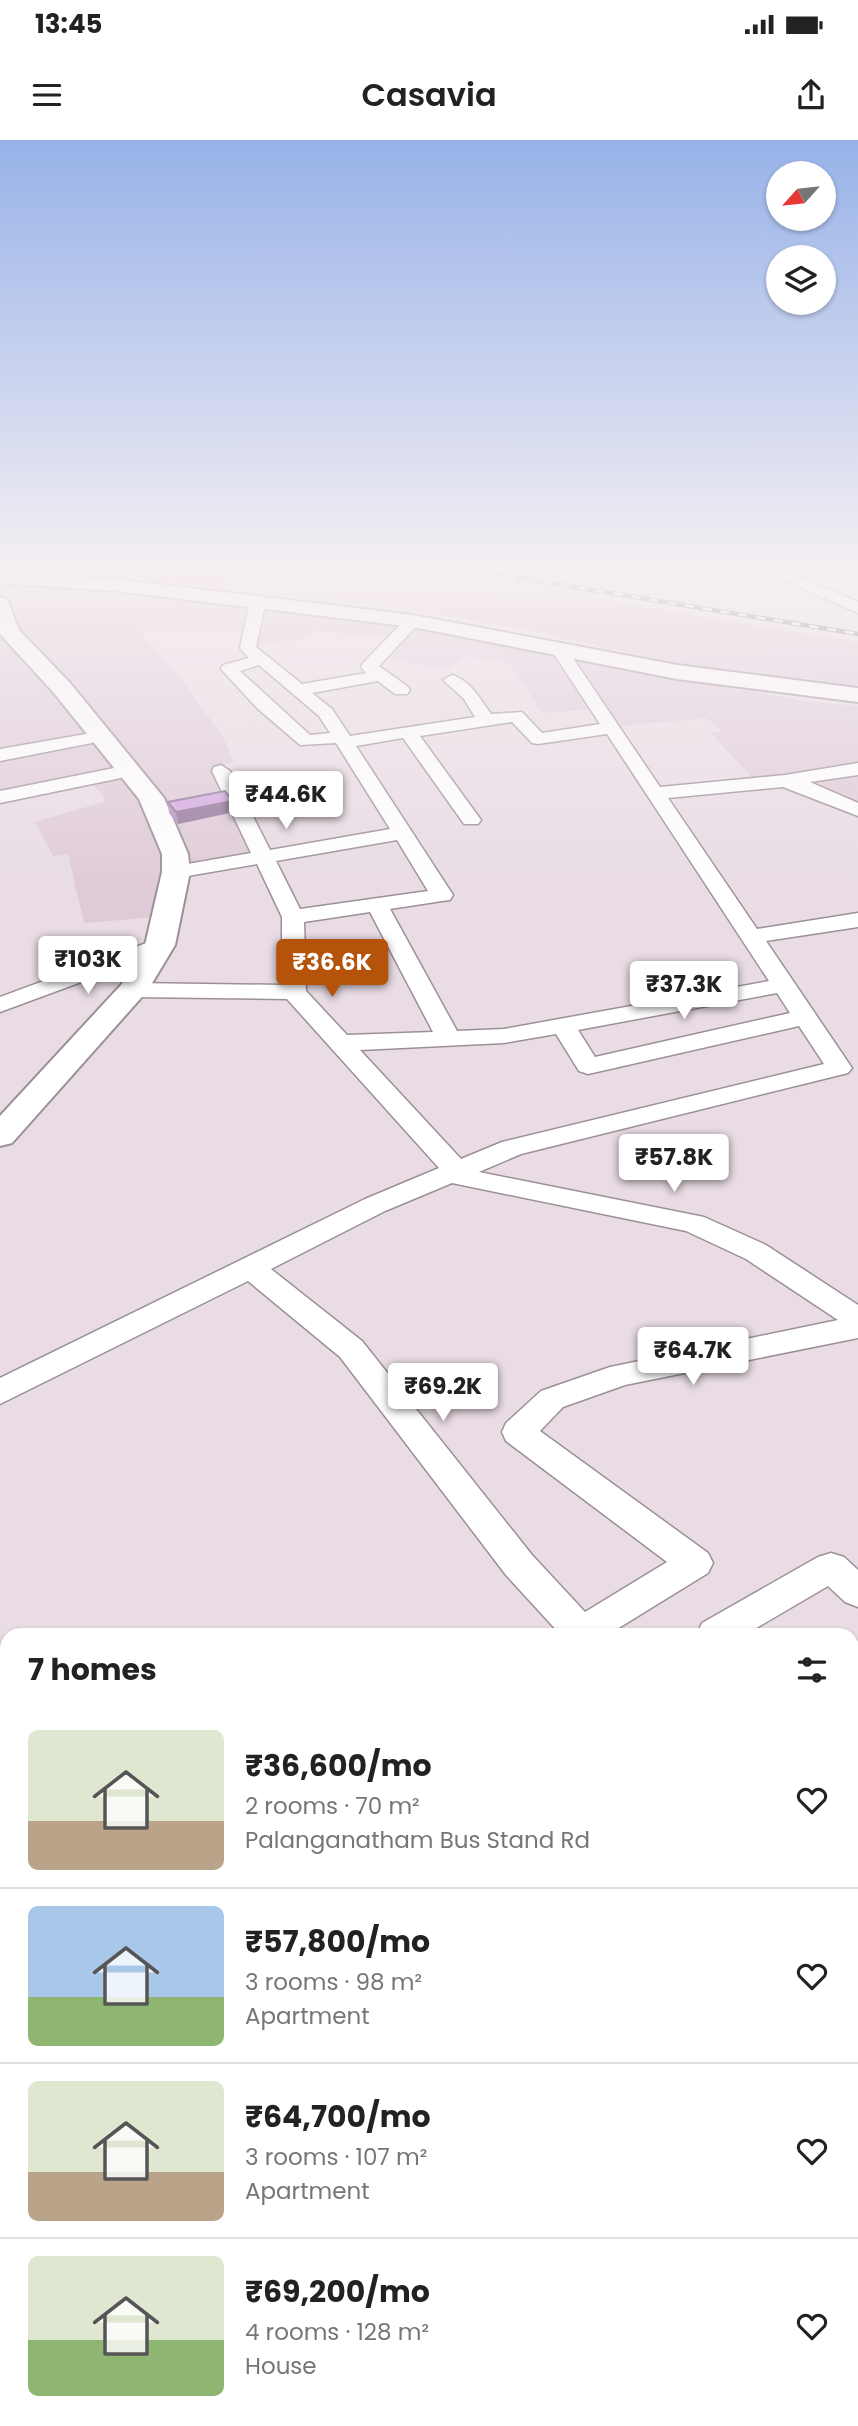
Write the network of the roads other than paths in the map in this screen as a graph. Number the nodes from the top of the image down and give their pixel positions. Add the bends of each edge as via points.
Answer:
1 (24, 677) edge
2 (51, 677) edge
3 (74, 677) edge
4 (236, 677) edge
5 (283, 677) edge
6 (372, 677) edge
7 (383, 677) edge
8 (577, 677) edge
9 (714, 677) edge
10 (452, 680) dead end
11 (298, 690) junction
12 (401, 690) dead end
13 (858, 695) edge
14 (98, 698) dead end
15 (486, 720) junction
16 (612, 728) junction
17 (408, 732) junction
18 (86, 739) junction
19 (343, 739) junction
20 (0, 755) edge
21 (155, 767) dead end
22 (858, 769) edge
23 (221, 771) dead end
24 (114, 775) junction
25 (784, 781) junction
26 (655, 793) junction
27 (0, 797) edge
28 (151, 798) junction
29 (858, 810) edge
30 (471, 820) dead end
31 (402, 833) junction
32 (263, 856) junction
33 (177, 872) junction
34 (376, 904) junction
35 (293, 917) junction
36 (858, 920) edge
37 (751, 937) junction
38 (160, 945) junction
39 (783, 985) junction
40 (133, 990) junction
41 (294, 992) junction
42 (0, 1005) edge
43 (805, 1017) junction
44 (563, 1025) junction
45 (449, 1038) junction
46 (342, 1043) junction
47 (849, 1071) edge
48 (0, 1136) edge
49 (452, 1173) junction
50 (250, 1267) junction
51 (858, 1319) edge
52 (858, 1327) edge
53 (0, 1392) edge
54 (858, 1592) edge
55 (577, 1628) edge
56 (592, 1628) edge
57 (725, 1628) edge

1 - 18 street
2 - 28 street
3 - 14 street
4 - 19 street via 306,741
5 - 11 street
6 - 11 street
7 - 12 street
8 - 16 street
9 - 13 street
10 - 15 street
11 - 19 street via 326,713
15 - 16 street via 516,716 538,739
15 - 17 street
16 - 26 street
17 - 19 street
17 - 30 street
18 - 20 street
18 - 24 street
19 - 31 street
21 - 28 street
22 - 25 street
23 - 32 street
24 - 27 street
24 - 28 street
25 - 26 street
25 - 29 street
26 - 37 street
28 - 33 street via 175,853
31 - 32 street
31 - 34 street via 442,895
32 - 33 street
32 - 35 street
33 - 38 street
34 - 35 street
34 - 45 street
35 - 41 street
36 - 37 street
37 - 39 street
38 - 40 street
38 - 42 street
39 - 43 street
39 - 44 street
40 - 41 street
40 - 48 street
41 - 46 street
43 - 44 street via 588,1066
43 - 47 street
44 - 45 street via 504,1036
45 - 46 street
46 - 49 street
47 - 49 street via 512,1148
49 - 50 street
49 - 51 street via 694,1223 756,1252
50 - 53 street
50 - 55 street via 351,1349 519,1565
52 - 56 street via 621,1375 552,1399 518,1432 695,1563
54 - 57 street via 831,1567

